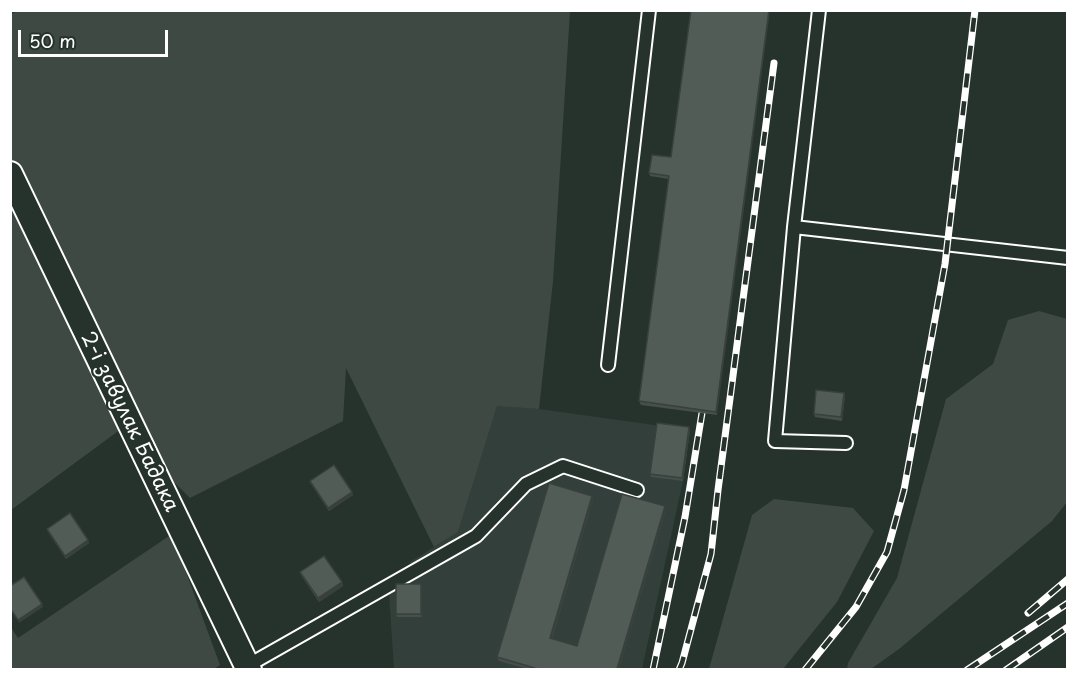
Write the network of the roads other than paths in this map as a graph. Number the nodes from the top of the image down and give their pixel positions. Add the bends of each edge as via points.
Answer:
1 (648, 10) edge
2 (819, 10) edge
3 (10, 174) edge
4 (794, 227) junction
5 (1068, 258) edge
6 (608, 364) dead end
7 (846, 443) dead end
8 (637, 490) dead end
9 (248, 668) edge

1 - 6 lane
2 - 4 lane
3 - 9 street, 2-і завулак Бадака
4 - 5 lane
4 - 7 lane via 775,441
8 - 9 lane via 563,466 526,484 476,536

